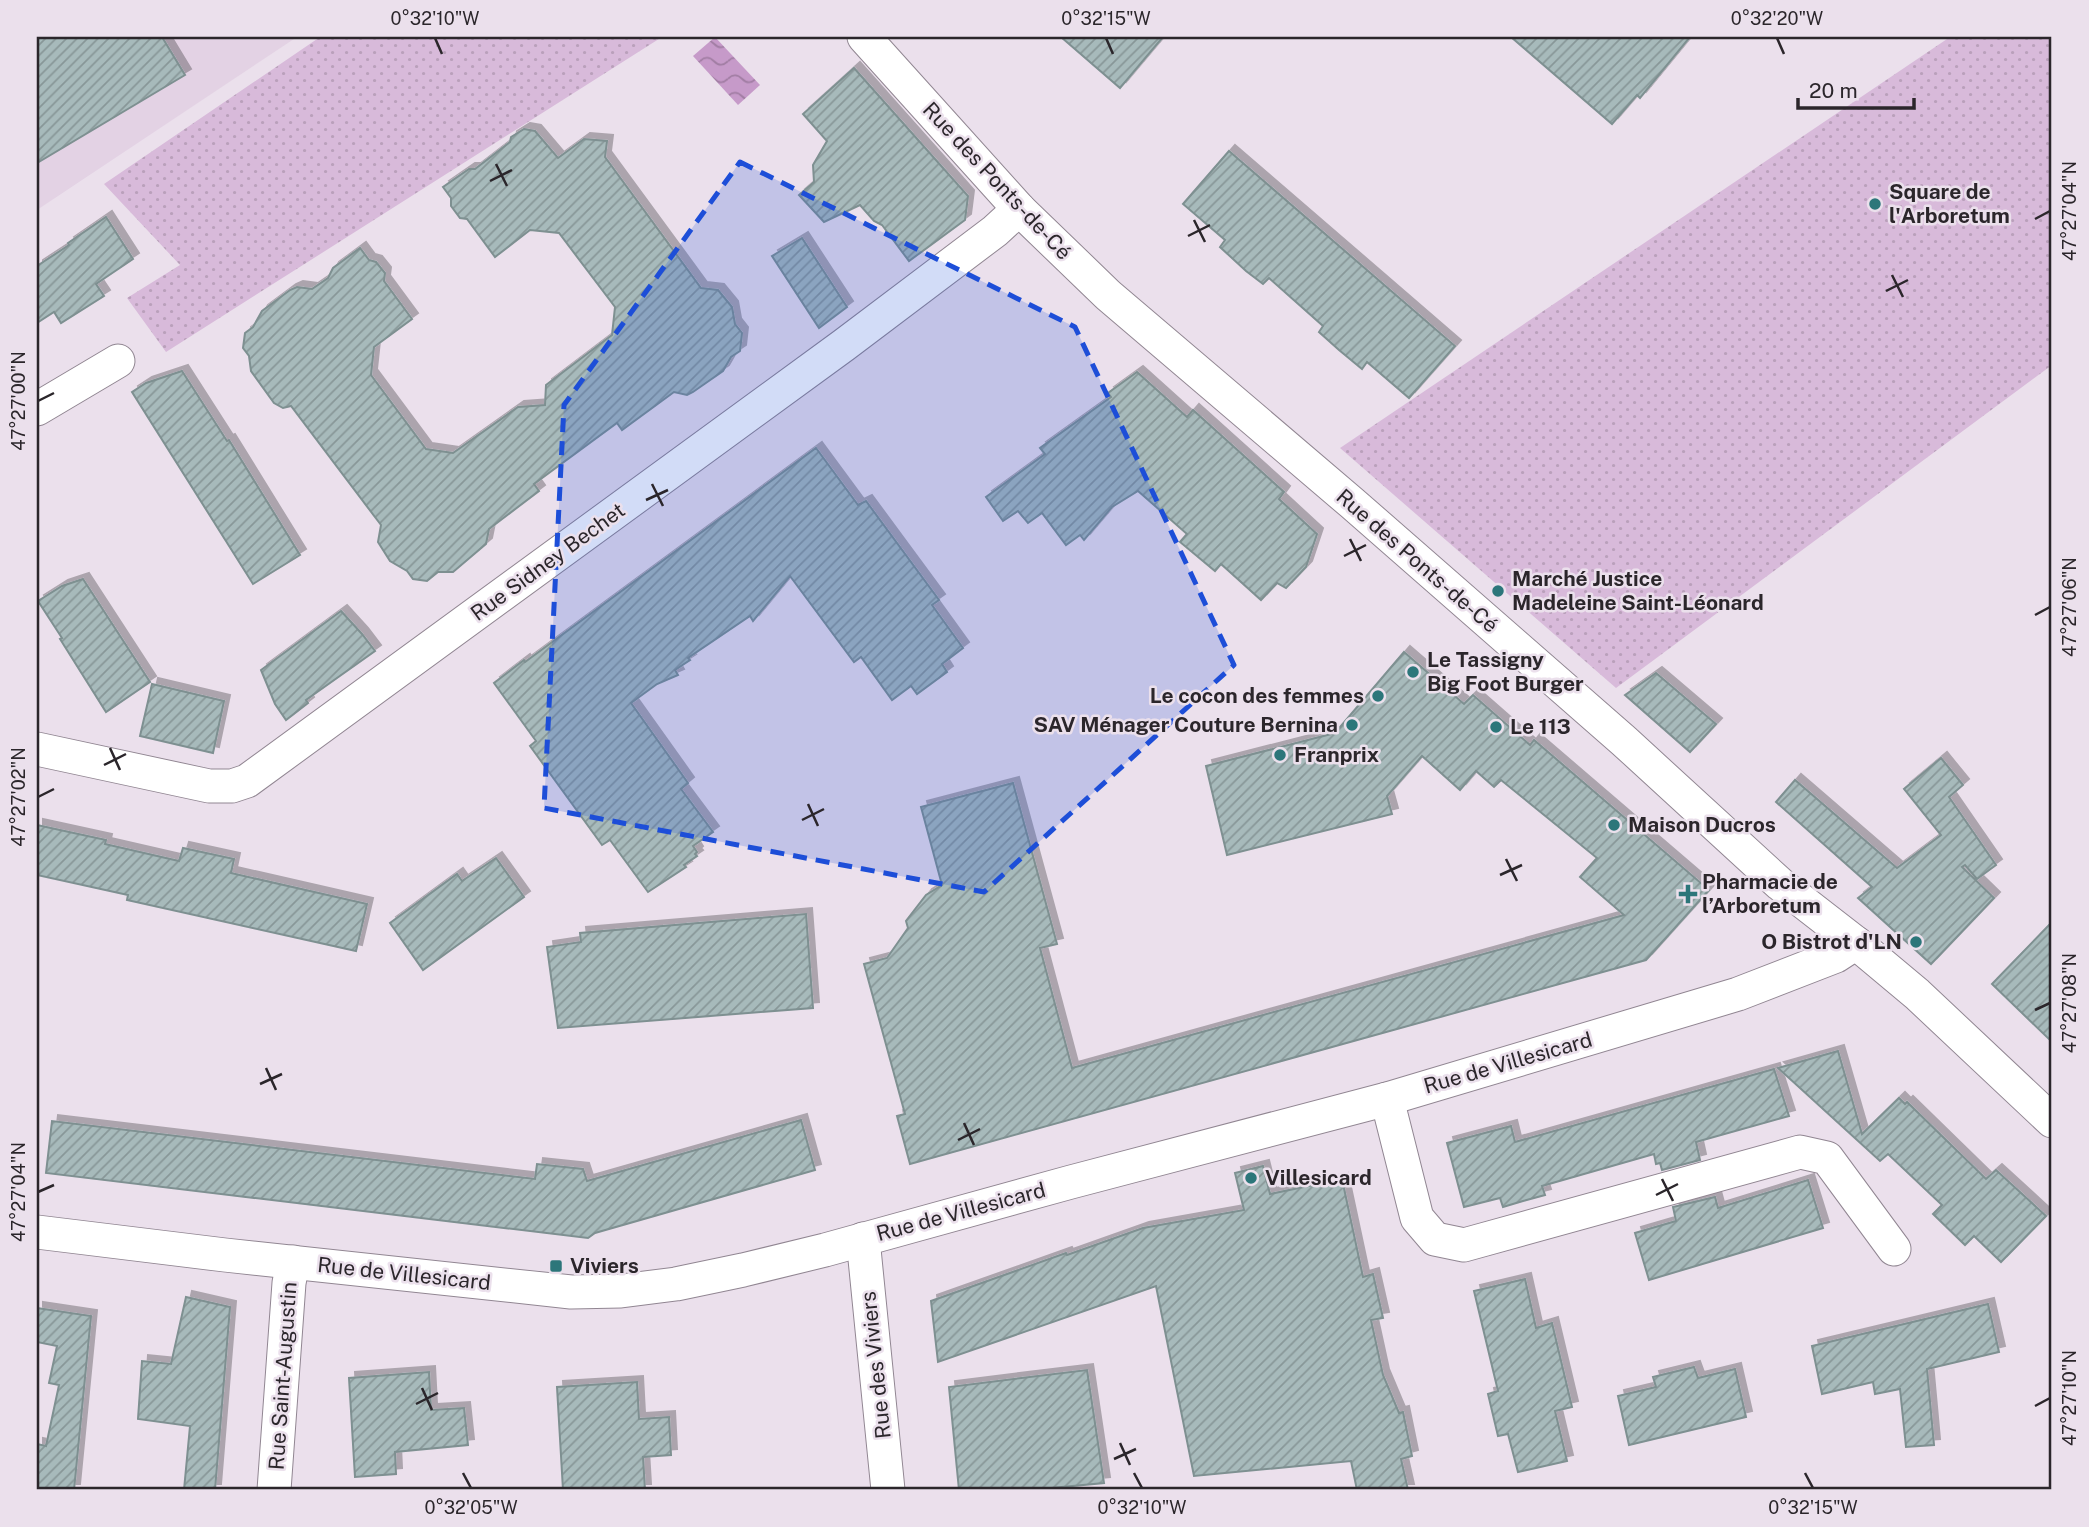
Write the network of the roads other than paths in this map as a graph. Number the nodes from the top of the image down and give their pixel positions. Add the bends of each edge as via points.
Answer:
1 (864, 37) edge
2 (1019, 209) junction
3 (118, 361) dead end
4 (37, 410) edge
5 (37, 749) edge
6 (1856, 943) junction
7 (1387, 1099) junction
8 (2052, 1121) edge
9 (37, 1232) edge
10 (863, 1239) junction
11 (1894, 1249) dead end
12 (293, 1262) junction
13 (274, 1490) edge
14 (888, 1490) edge

1 - 2 street, Rue des Ponts-de-Cé
2 - 5 street, Rue Sidney Bechet via 844,345 247,781 209,786
2 - 6 street, Rue des Ponts-de-Cé via 1108,295 1624,741 1780,884
3 - 4 street
6 - 7 street, Rue de Villesicard via 1836,956 1738,994
6 - 8 street, Rue des Ponts-de-Cé via 1935,1010
7 - 10 street, Rue de Villesicard
7 - 11 street via 1417,1217 1435,1239 1464,1245 1800,1152 1827,1158
9 - 12 street, Rue de Villesicard
10 - 12 street, Rue de Villesicard via 743,1270 621,1291 571,1292
10 - 14 street, Rue des Viviers
12 - 13 street, Rue Saint-Augustin

